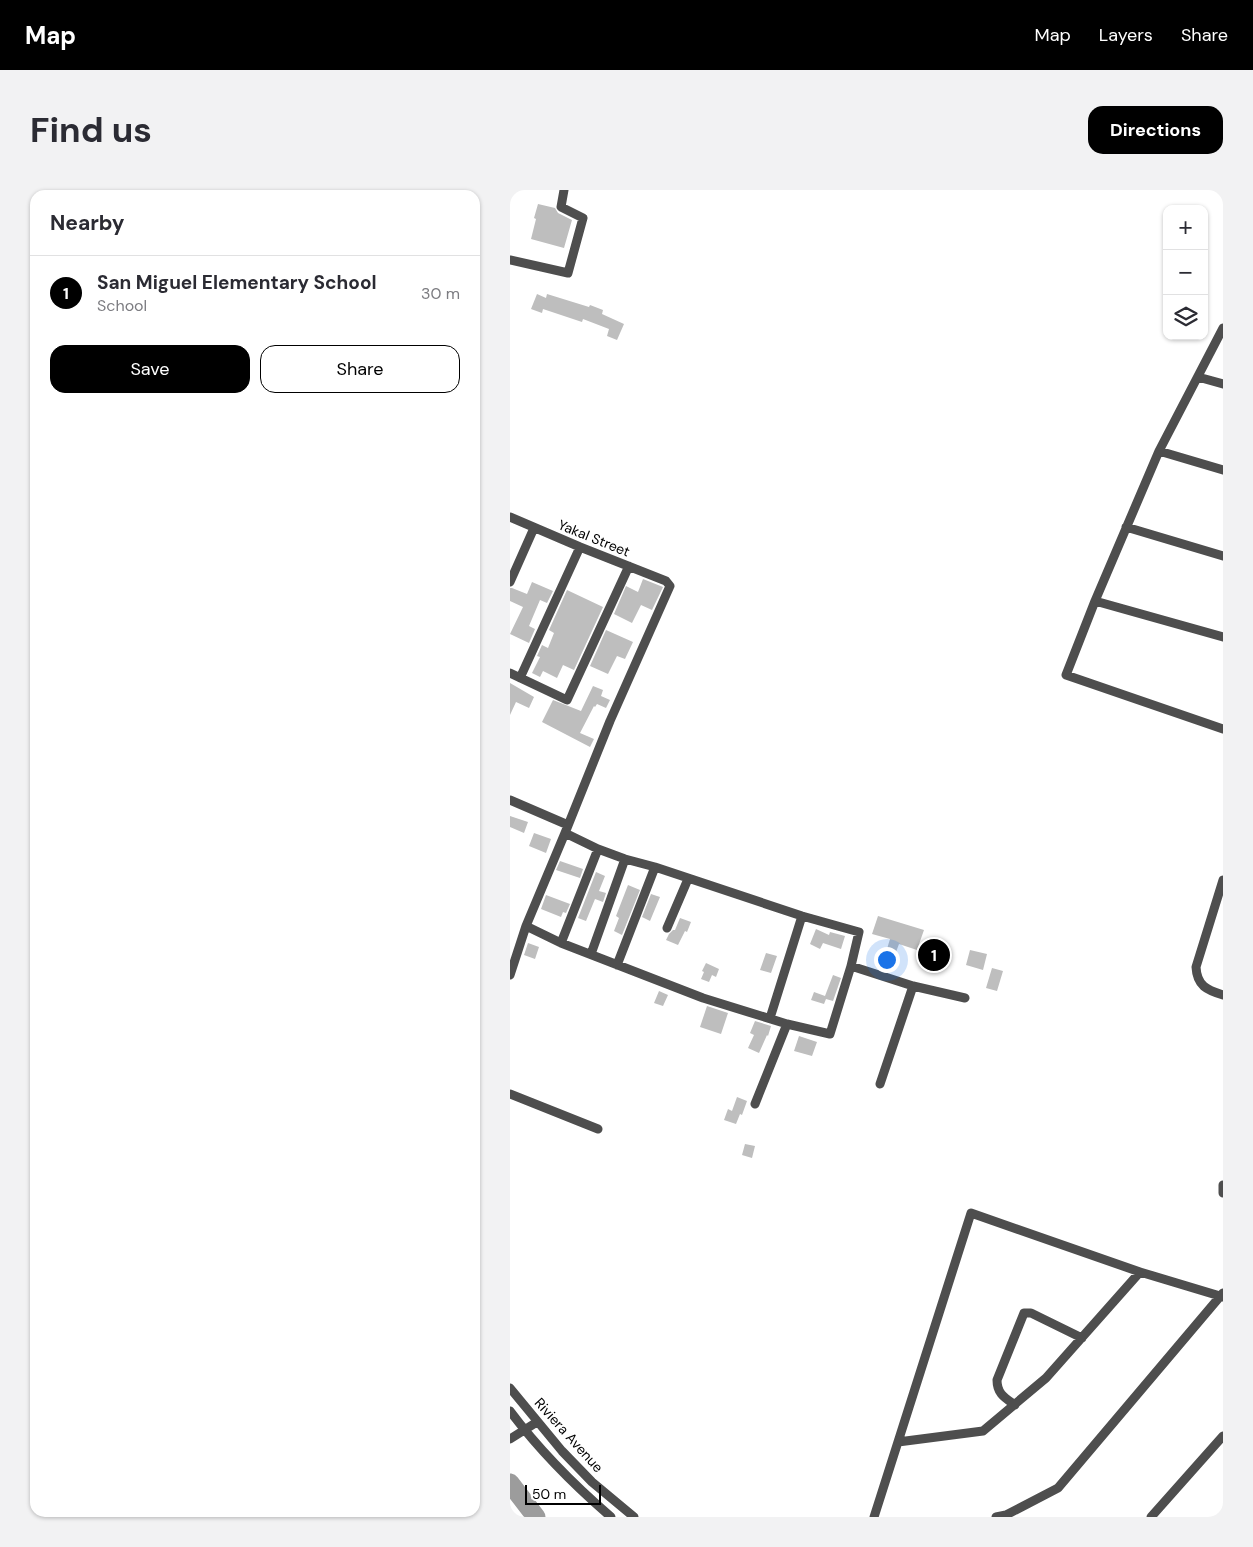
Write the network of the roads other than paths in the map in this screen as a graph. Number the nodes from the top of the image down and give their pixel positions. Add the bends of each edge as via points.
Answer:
1 (564, 190) edge
2 (510, 260) edge
3 (1223, 328) edge
4 (1198, 377) junction
5 (1223, 384) edge
6 (1159, 451) junction
7 (1223, 470) edge
8 (510, 517) edge
9 (1126, 527) junction
10 (534, 528) junction
11 (580, 547) junction
12 (1223, 556) edge
13 (629, 566) junction
14 (510, 582) edge
15 (1095, 601) junction
16 (1223, 637) edge
17 (510, 673) edge
18 (520, 678) junction
19 (1223, 729) edge
20 (510, 800) edge
21 (567, 829) junction
22 (598, 849) junction
23 (625, 859) junction
24 (655, 867) junction
25 (688, 879) junction
26 (1223, 880) edge
27 (802, 916) junction
28 (526, 926) junction
29 (667, 928) dead end
30 (561, 943) junction
31 (592, 954) junction
32 (617, 965) junction
33 (851, 966) junction
34 (510, 975) edge
35 (913, 986) junction
36 (1223, 995) edge
37 (965, 998) dead end
38 (770, 1018) junction
39 (786, 1024) junction
40 (880, 1084) dead end
41 (510, 1094) edge
42 (755, 1104) dead end
43 (598, 1129) dead end
44 (1223, 1185) edge
45 (1223, 1193) edge
46 (1140, 1272) junction
47 (1222, 1296) edge
48 (1082, 1338) junction
49 (510, 1388) edge
50 (1015, 1405) junction
51 (510, 1410) edge
52 (537, 1422) junction
53 (524, 1430) junction
54 (1223, 1436) edge
55 (510, 1439) edge
56 (898, 1442) junction
57 (611, 1517) edge
58 (634, 1517) edge
59 (874, 1517) edge
60 (996, 1517) edge
61 (1151, 1517) edge

1 - 2 street via 561,207 583,218 568,273
3 - 4 street
4 - 5 street
4 - 6 street
6 - 7 street
6 - 9 street
8 - 10 street, Yakal Street
9 - 12 street
9 - 15 street
10 - 11 street, Yakal Street
10 - 14 street
11 - 13 street, Yakal Street
11 - 18 street
13 - 18 street via 569,699
13 - 21 street, Yakal Street via 670,586 610,721
15 - 16 street
15 - 19 street via 1066,675
17 - 18 street
20 - 21 street
21 - 22 street
21 - 28 street
22 - 23 street
22 - 30 street
23 - 24 street
23 - 31 street
24 - 25 street
24 - 32 street
25 - 27 street
25 - 29 street
26 - 36 street via 1196,967 1204,987
27 - 33 street via 859,932
27 - 38 street
28 - 30 street
28 - 34 street
30 - 31 street
31 - 32 street
32 - 38 street via 703,998
33 - 35 street
33 - 39 street via 830,1034
35 - 37 street
35 - 40 street
38 - 39 street
39 - 42 street
41 - 43 street
44 - 45 street
46 - 47 street
46 - 48 street
46 - 56 street via 971,1214
47 - 60 street via 1058,1488
48 - 50 street via 1046,1378
48 - 50 street via 1031,1313 1024,1313 997,1380 1000,1394
49 - 52 street, Riviera Avenue
50 - 56 street via 983,1431
51 - 53 street, Riviera Avenue
52 - 53 street
52 - 58 street, Riviera Avenue via 592,1482
53 - 55 street
53 - 57 street, Riviera Avenue
54 - 61 street
56 - 59 street

